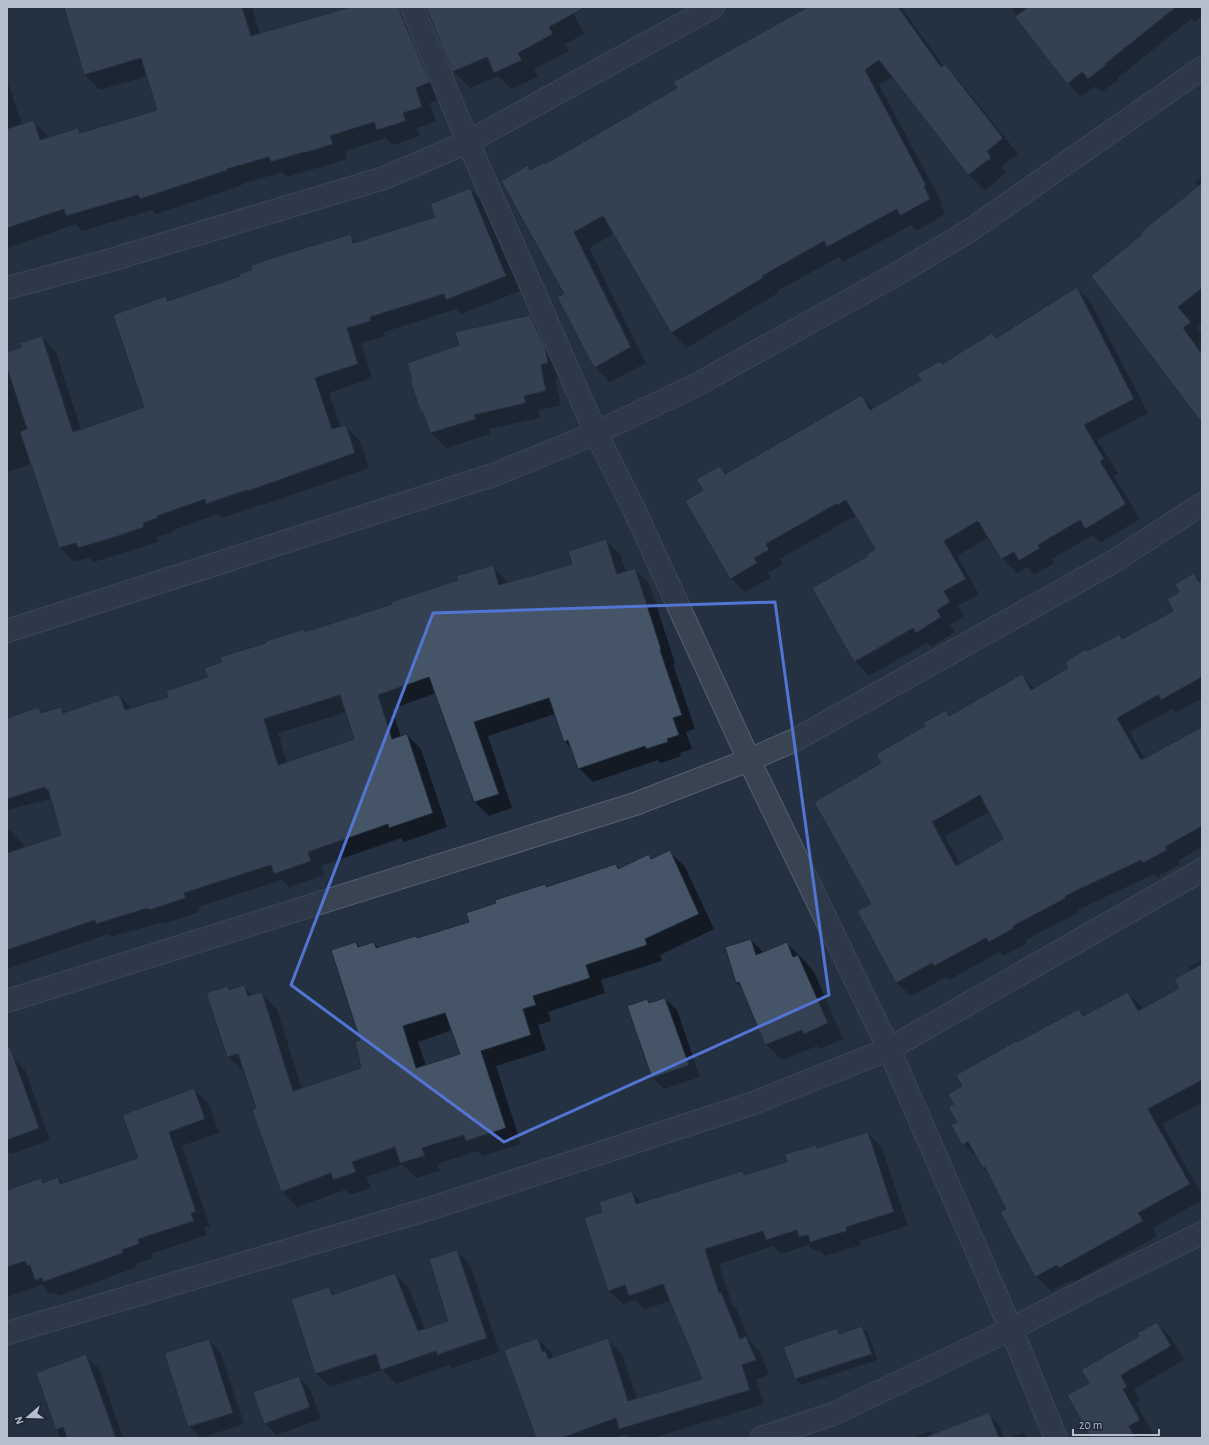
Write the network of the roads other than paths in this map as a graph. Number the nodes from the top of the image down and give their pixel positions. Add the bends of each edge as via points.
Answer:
1 (412, 7) edge
2 (713, 7) edge
3 (1202, 68) edge
4 (468, 142) junction
5 (7, 288) edge
6 (596, 433) junction
7 (1202, 504) edge
8 (7, 631) edge
9 (749, 760) junction
10 (1202, 870) edge
11 (7, 1001) edge
12 (889, 1049) junction
13 (1202, 1233) edge
14 (1011, 1329) junction
15 (7, 1333) edge
16 (760, 1438) edge
17 (1056, 1438) edge

1 - 4 street
2 - 4 street
3 - 6 street via 969,231 897,274 698,384
4 - 5 street via 384,178 104,262
4 - 6 street
6 - 8 street via 496,474
6 - 9 street via 633,507
7 - 9 street via 1110,563 795,740
9 - 11 street via 635,804
9 - 12 street
10 - 12 street
12 - 14 street
12 - 15 street via 752,1104 448,1203
13 - 14 street
14 - 16 street via 833,1414
14 - 17 street

